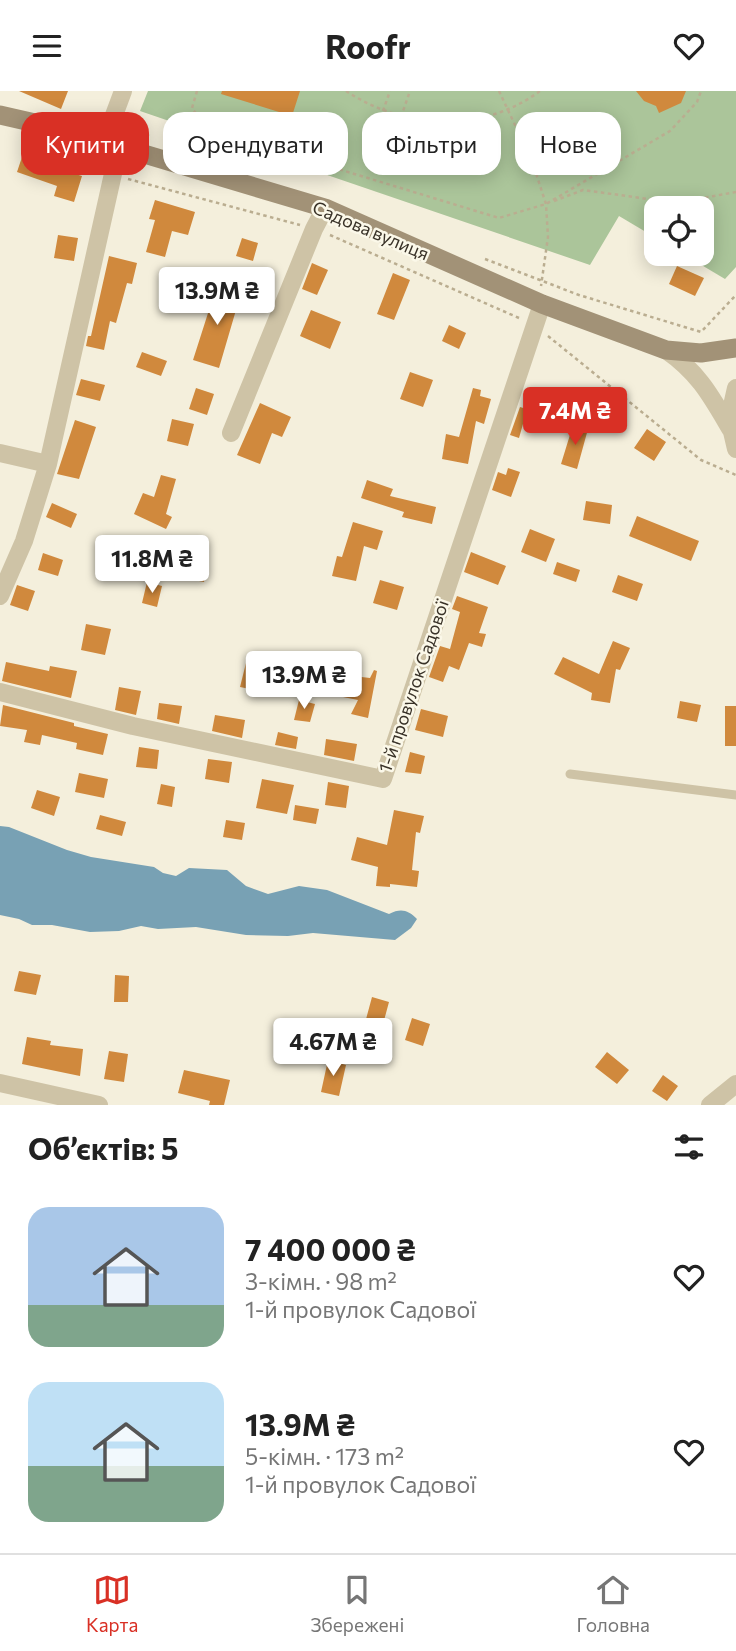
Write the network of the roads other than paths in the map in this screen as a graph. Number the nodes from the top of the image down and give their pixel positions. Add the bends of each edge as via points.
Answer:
1 (123, 91) edge
2 (119, 112) edge
3 (0, 115) edge
4 (21, 121) edge
5 (149, 155) edge
6 (112, 175) edge
7 (325, 208) junction
8 (542, 304) junction
9 (736, 348) edge
10 (666, 350) junction
11 (736, 388) edge
12 (731, 430) junction
13 (231, 433) dead end
14 (736, 449) edge
15 (0, 453) edge
16 (48, 464) junction
17 (0, 596) edge
18 (0, 692) edge
19 (570, 774) dead end
20 (736, 795) edge
21 (0, 1083) edge
22 (736, 1084) edge
23 (65, 1101) edge
24 (99, 1105) edge
25 (710, 1105) edge

1 - 2 street
3 - 4 main road, Садова вулиця
5 - 7 main road, Садова вулиця
6 - 16 street
7 - 8 main road, Садова вулиця
7 - 13 street
8 - 10 main road, Садова вулиця
8 - 18 street, 1-й провулок Садової via 383,779 133,726
9 - 10 main road, Садова вулиця via 701,353
10 - 12 street via 697,375
11 - 12 street
12 - 14 street
15 - 16 street
16 - 17 street via 24,541
19 - 20 lane
21 - 23 street
22 - 25 street
23 - 24 street

